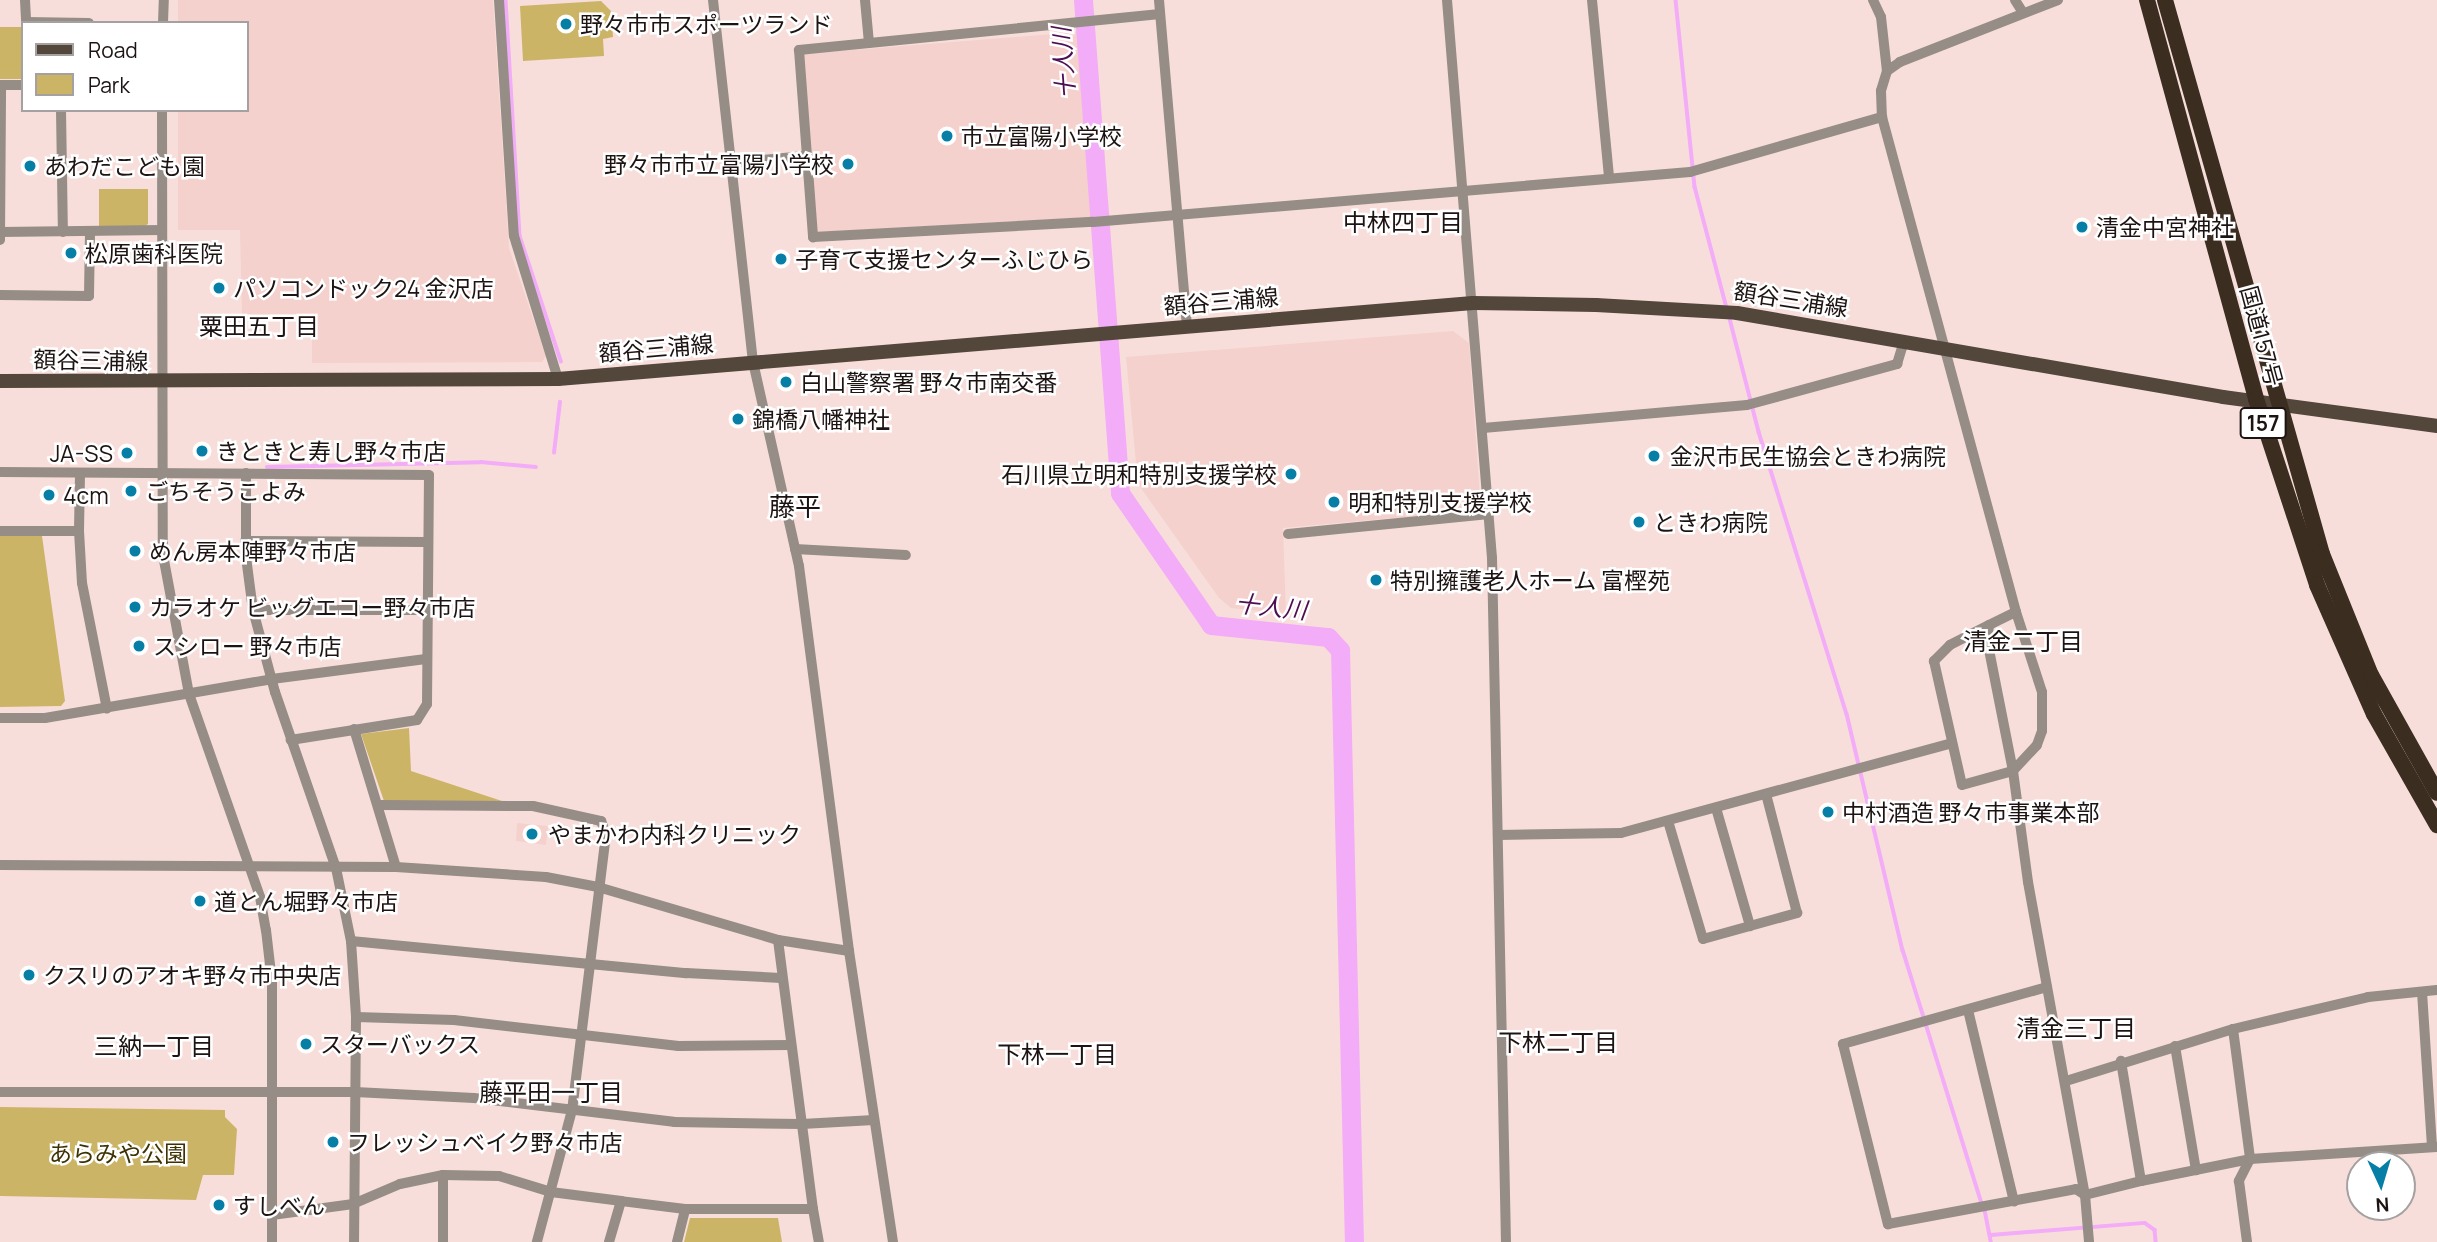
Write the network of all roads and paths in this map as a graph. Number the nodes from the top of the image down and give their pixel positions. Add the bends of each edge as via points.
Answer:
1 (25, 0) edge
2 (163, 0) edge
3 (499, 0) edge
4 (713, 0) edge
5 (865, 0) edge
6 (1159, 0) edge
7 (1447, 0) edge
8 (1592, 0) edge
9 (1873, 0) edge
10 (2015, 0) edge
11 (2058, 0) edge
12 (2147, 0) edge
13 (2165, 0) edge
14 (2023, 13) junction
15 (1160, 14) junction
16 (26, 21) edge
17 (163, 21) edge
18 (869, 43) junction
19 (1887, 71) junction
20 (21, 85) edge
21 (61, 112) edge
22 (162, 112) edge
23 (1882, 117) junction
24 (805, 156) junction
25 (731, 163) junction
26 (1609, 176) junction
27 (1464, 190) junction
28 (1178, 215) junction
29 (162, 230) junction
30 (0, 232) edge
31 (63, 232) junction
32 (90, 233) junction
33 (0, 240) edge
34 (0, 295) edge
35 (1473, 303) junction
36 (1186, 327) junction
37 (1905, 341) junction
38 (1947, 348) junction
39 (753, 362) junction
40 (558, 379) junction
41 (0, 381) edge
42 (161, 383) junction
43 (2256, 399) junction
44 (2275, 402) junction
45 (2437, 426) edge
46 (1483, 428) junction
47 (0, 472) edge
48 (162, 472) junction
49 (80, 473) junction
50 (246, 474) junction
51 (1489, 514) junction
52 (0, 531) edge
53 (79, 531) junction
54 (1288, 534) dead end
55 (245, 541) junction
56 (427, 542) junction
57 (795, 549) junction
58 (906, 555) dead end
59 (253, 610) junction
60 (426, 610) junction
61 (2015, 612) junction
62 (1989, 625) junction
63 (426, 659) junction
64 (272, 679) junction
65 (190, 694) junction
66 (107, 709) junction
67 (0, 718) edge
68 (354, 729) junction
69 (291, 740) junction
70 (1952, 743) junction
71 (2013, 771) junction
72 (2437, 793) edge
73 (1766, 794) junction
74 (380, 805) junction
75 (1716, 808) junction
76 (1668, 821) junction
77 (2437, 825) edge
78 (1499, 835) junction
79 (0, 865) edge
80 (250, 867) junction
81 (396, 867) junction
82 (336, 868) junction
83 (598, 887) junction
84 (1749, 926) junction
85 (778, 940) junction
86 (351, 941) junction
87 (849, 951) junction
88 (590, 963) junction
89 (781, 978) junction
90 (2047, 987) junction
91 (2437, 990) edge
92 (2422, 992) junction
93 (1968, 1010) junction
94 (356, 1017) junction
95 (2234, 1029) junction
96 (582, 1033) junction
97 (791, 1045) junction
98 (2175, 1046) junction
99 (2122, 1061) junction
100 (2066, 1081) junction
101 (355, 1092) junction
102 (0, 1093) edge
103 (270, 1093) junction
104 (572, 1110) junction
105 (874, 1120) junction
106 (802, 1124) junction
107 (2434, 1147) edge
108 (2250, 1159) junction
109 (2196, 1170) junction
110 (443, 1175) junction
111 (2141, 1181) junction
112 (551, 1192) junction
113 (2086, 1200) junction
114 (621, 1201) junction
115 (2014, 1202) junction
116 (353, 1204) junction
117 (685, 1209) junction
118 (813, 1209) junction
119 (272, 1215) junction
120 (2088, 1236) edge
121 (272, 1242) edge
122 (354, 1242) edge
123 (443, 1242) edge
124 (537, 1242) edge
125 (609, 1242) edge
126 (677, 1242) edge
127 (819, 1242) edge
128 (893, 1242) edge
129 (1506, 1242) edge
130 (2247, 1242) edge

1 - 16 street
2 - 17 street
3 - 40 street via 514,236
4 - 25 street
5 - 18 street
6 - 15 street
7 - 27 street
8 - 26 street
9 - 19 street via 1881,17
10 - 14 street
11 - 14 street
12 - 43 highway, 国道157号 / 157
13 - 44 highway, 国道157号 / 157
14 - 19 street via 1926,50
15 - 18 street
15 - 28 street
18 - 24 street via 799,50
19 - 23 street via 1881,91
20 - 30 street via 1,85
21 - 31 street
22 - 29 street
23 - 26 street via 1695,171
23 - 38 street
24 - 25 street
24 - 28 street via 813,237
25 - 39 street
26 - 27 street
27 - 28 street
27 - 35 street
28 - 36 street
29 - 32 street
29 - 42 street
30 - 31 street
30 - 33 street
31 - 32 street
32 - 34 street via 89,296
35 - 36 main road, 額谷三浦線
35 - 37 main road, 額谷三浦線 via 1718,311
35 - 46 street
36 - 39 main road, 額谷三浦線
37 - 38 main road, 額谷三浦線
37 - 46 street via 1897,363 1753,404
38 - 43 main road, 額谷三浦線
38 - 61 street
39 - 40 main road, 額谷三浦線
39 - 57 street
40 - 42 main road, 額谷三浦線
41 - 42 main road, 額谷三浦線
42 - 48 street
43 - 44 main road, 額谷三浦線
43 - 77 highway, 国道157号 / 157 via 2344,652
44 - 45 main road, 額谷三浦線
44 - 72 highway, 国道157号 / 157 via 2334,586 2382,697
46 - 51 street
47 - 49 street
48 - 49 street
48 - 50 street
48 - 65 street via 163,555
49 - 53 street
50 - 55 street
50 - 56 street via 429,475
51 - 54 street
51 - 78 street
52 - 53 street
53 - 66 street via 82,583
55 - 56 street
55 - 59 street
56 - 60 street
57 - 58 street
57 - 87 street
59 - 60 street
59 - 64 street
60 - 63 street
61 - 62 street
61 - 71 street via 2042,692 2042,731
62 - 70 street via 1950,645 1934,661
62 - 71 street via 1987,640
63 - 64 street
63 - 68 street via 426,704 417,720
64 - 65 street
64 - 69 street
65 - 66 street
65 - 80 street
66 - 67 street via 45,719
68 - 69 street
68 - 74 street
69 - 82 street
70 - 71 street via 1962,785
70 - 73 street
71 - 90 street
73 - 75 street
73 - 84 street via 1797,913
74 - 81 street
74 - 83 street via 533,806 601,821 606,834
75 - 76 street
75 - 84 street
76 - 78 street via 1622,833
76 - 84 street via 1703,939
78 - 129 street
79 - 80 street
80 - 82 street
80 - 103 street via 260,897 272,982
81 - 82 street
81 - 83 street via 546,877
82 - 86 street
83 - 85 street
83 - 88 street
85 - 87 street
85 - 89 street
86 - 88 street
86 - 94 street
87 - 105 street
88 - 89 street
88 - 96 street
89 - 97 street
90 - 93 street
90 - 100 street
91 - 92 street
92 - 95 street via 2368,997
92 - 107 street
93 - 115 street
93 - 115 street via 1843,1044 1888,1224
94 - 96 street via 454,1020
94 - 101 street
95 - 98 street
95 - 108 street
96 - 97 street via 678,1045
96 - 104 street
97 - 106 street
98 - 99 street
98 - 109 street
99 - 100 street
99 - 111 street
100 - 113 street
101 - 103 street
101 - 104 street
101 - 116 street
102 - 103 street
103 - 119 street
104 - 106 street via 674,1122
104 - 112 street
105 - 106 street
105 - 128 street
106 - 118 street
107 - 108 street
108 - 109 street
108 - 130 street via 2239,1181
109 - 111 street
110 - 112 street via 499,1176
110 - 116 street via 400,1184
110 - 123 street
111 - 113 street
112 - 114 street
112 - 124 street
113 - 115 street via 2076,1189
113 - 120 street
114 - 117 street
114 - 125 street
116 - 119 street
116 - 122 street
117 - 118 street
117 - 126 street
118 - 127 street
119 - 121 street

